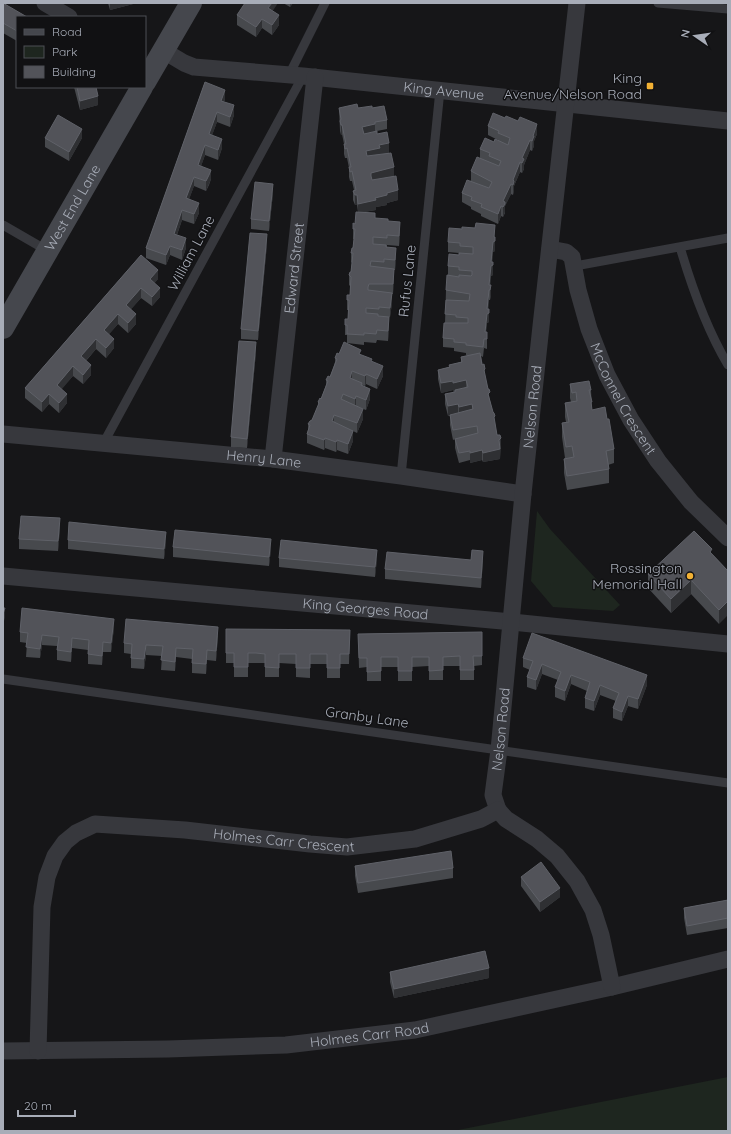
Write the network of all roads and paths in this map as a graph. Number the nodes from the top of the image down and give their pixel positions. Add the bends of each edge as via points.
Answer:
1 (45, 3) edge
2 (191, 3) edge
3 (325, 3) edge
4 (577, 3) edge
5 (658, 3) edge
6 (697, 4) edge
7 (728, 9) edge
8 (67, 16) edge
9 (152, 65) edge
10 (302, 76) junction
11 (141, 88) edge
12 (440, 90) junction
13 (565, 104) junction
14 (728, 122) edge
15 (3, 226) edge
16 (728, 238) edge
17 (680, 247) junction
18 (550, 248) junction
19 (48, 251) junction
20 (575, 266) junction
21 (3, 328) edge
22 (728, 365) edge
23 (3, 434) edge
24 (103, 444) junction
25 (273, 459) junction
26 (401, 476) junction
27 (524, 494) junction
28 (728, 538) edge
29 (3, 576) edge
30 (512, 622) junction
31 (728, 644) edge
32 (3, 679) edge
33 (499, 750) junction
34 (728, 783) edge
35 (498, 810) junction
36 (728, 959) edge
37 (612, 987) junction
38 (3, 1051) edge
39 (38, 1051) junction

1 - 8 street
2 - 9 street
3 - 10 lane, William Lane
4 - 13 street, Nelson Road
5 - 6 lane
6 - 7 lane
9 - 10 street, King Avenue via 184,63 194,67
10 - 12 street, King Avenue
10 - 24 lane, William Lane
10 - 25 street, Edward Street
11 - 19 street, West End Lane
12 - 13 street, King Avenue
12 - 26 lane, Rufus Lane
13 - 14 street, King Avenue
13 - 18 street, Nelson Road
15 - 19 lane
16 - 17 lane
17 - 20 lane
17 - 22 lane via 705,320
18 - 20 street via 566,252 572,257
18 - 27 street, Nelson Road
19 - 21 street, West End Lane
20 - 28 street, McConnel Crescent via 578,290 589,329 607,375 631,420 658,461 691,502
23 - 24 street, Henry Lane
24 - 25 street, Henry Lane
25 - 26 street, Henry Lane
26 - 27 street, Henry Lane
27 - 30 street, Nelson Road
29 - 30 street, King Georges Road
30 - 31 street, King Georges Road
30 - 33 street, Nelson Road
32 - 33 lane, Granby Lane
33 - 34 lane, Granby Lane
33 - 35 street, Nelson Road via 493,795
35 - 37 street via 506,819 537,838 557,856 577,881 593,910
35 - 39 street, Holmes Carr Crescent via 481,819 415,839 347,847 185,830 95,824 76,833 65,842 55,856 47,877 42,907
36 - 37 street, Holmes Carr Road
37 - 39 street, Holmes Carr Road via 415,1030 286,1045
38 - 39 street, Holmes Carr Road

